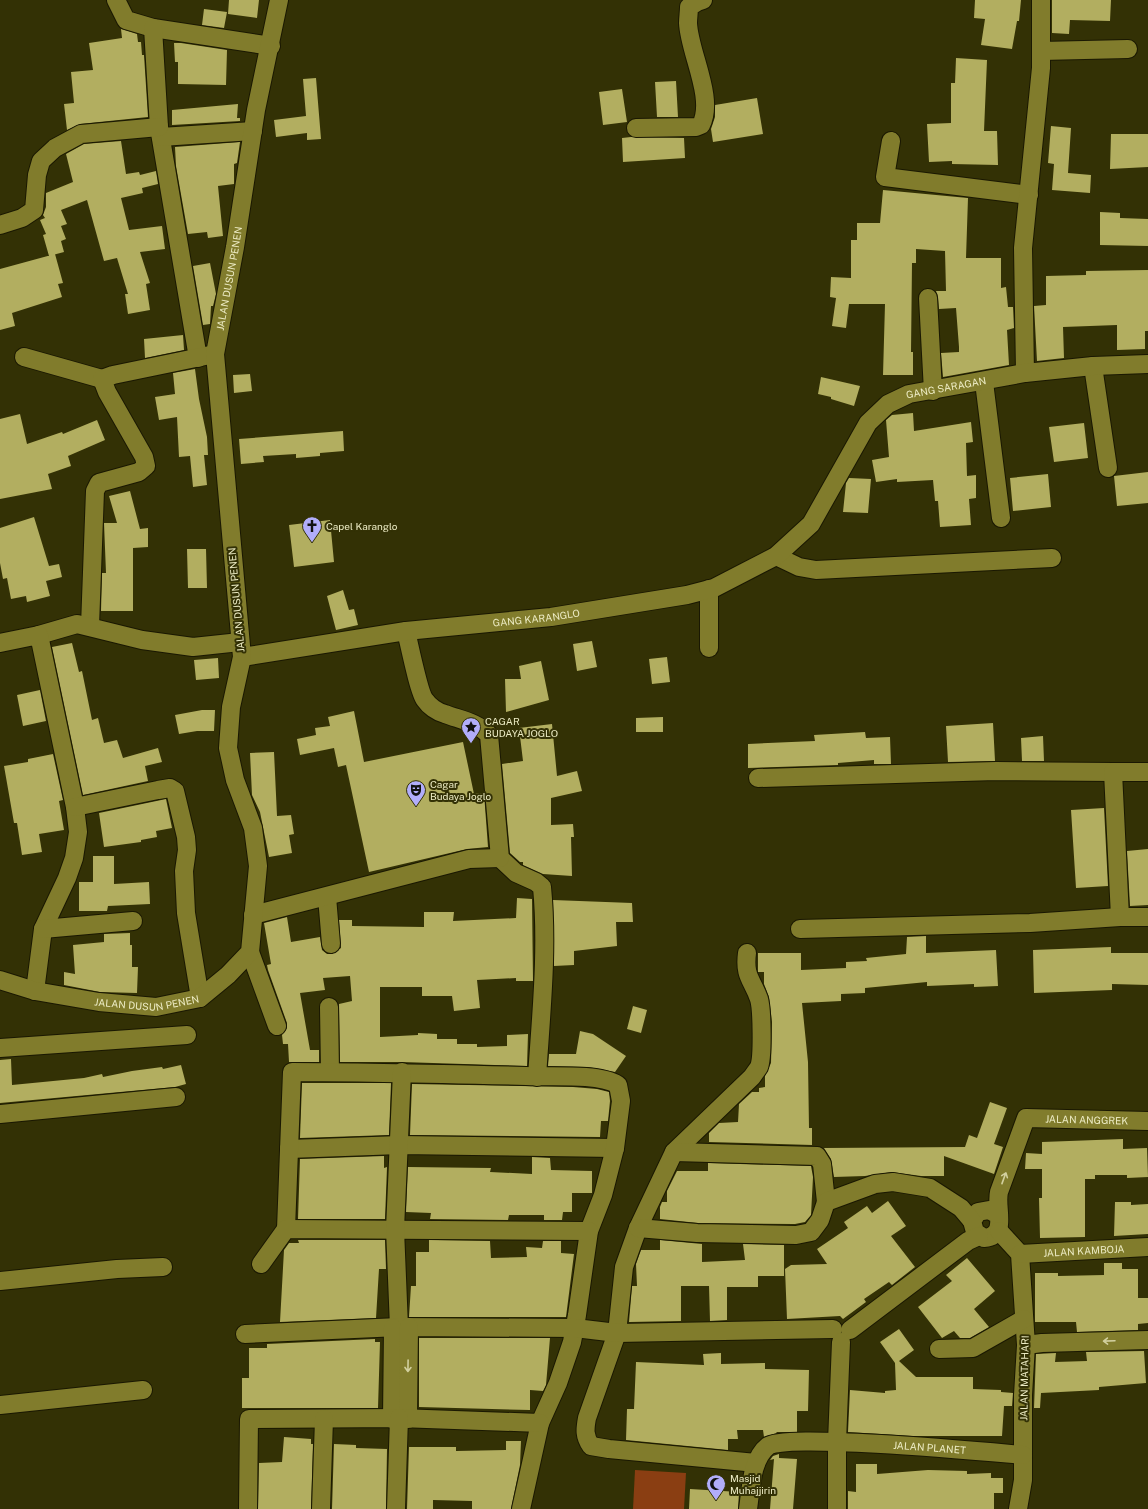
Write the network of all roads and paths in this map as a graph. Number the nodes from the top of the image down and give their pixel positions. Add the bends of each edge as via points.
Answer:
1 (116, 0) edge
2 (279, 0) edge
3 (704, 0) edge
4 (1041, 0) edge
5 (153, 28) junction
6 (270, 46) junction
7 (1128, 49) dead end
8 (1041, 52) junction
9 (636, 128) dead end
10 (253, 131) junction
11 (160, 132) junction
12 (891, 141) dead end
13 (1029, 195) junction
14 (0, 225) edge
15 (928, 298) dead end
16 (215, 354) junction
17 (24, 357) dead end
18 (198, 358) junction
19 (1148, 364) edge
20 (1093, 366) junction
21 (1025, 373) junction
22 (106, 377) junction
23 (984, 382) junction
24 (933, 391) junction
25 (1108, 468) dead end
26 (1001, 518) dead end
27 (811, 524) joint
28 (776, 556) junction
29 (1052, 558) dead end
30 (709, 589) junction
31 (90, 626) junction
32 (406, 631) junction
33 (39, 635) junction
34 (0, 643) edge
35 (709, 648) dead end
36 (241, 650) junction
37 (1113, 772) junction
38 (1148, 772) edge
39 (758, 778) dead end
40 (75, 806) junction
41 (500, 858) junction
42 (327, 898) junction
43 (253, 915) junction
44 (1120, 917) junction
45 (1148, 917) edge
46 (133, 921) dead end
47 (43, 929) junction
48 (800, 930) dead end
49 (331, 944) dead end
50 (250, 952) junction
51 (748, 952) dead end
52 (0, 980) edge
53 (35, 991) junction
54 (205, 995) junction
55 (329, 1007) dead end
56 (277, 1026) dead end
57 (187, 1034) dead end
58 (0, 1048) edge
59 (330, 1072) junction
60 (402, 1072) junction
61 (537, 1077) junction
62 (176, 1098) dead end
63 (0, 1114) edge
64 (1148, 1120) edge
65 (400, 1145) junction
66 (615, 1148) junction
67 (289, 1149) junction
68 (674, 1152) junction
69 (826, 1202) junction
70 (998, 1223) junction
71 (638, 1228) junction
72 (286, 1229) junction
73 (395, 1229) junction
74 (976, 1229) junction
75 (589, 1231) junction
76 (1148, 1247) edge
77 (1020, 1254) junction
78 (261, 1264) dead end
79 (163, 1267) dead end
80 (0, 1281) edge
81 (1024, 1318) junction
82 (400, 1327) junction
83 (580, 1328) junction
84 (612, 1332) junction
85 (245, 1334) dead end
86 (841, 1334) junction
87 (1148, 1340) edge
88 (1026, 1346) junction
89 (939, 1349) dead end
90 (144, 1390) dead end
91 (0, 1405) edge
92 (324, 1419) junction
93 (400, 1419) junction
94 (540, 1423) junction
95 (837, 1442) junction
96 (1023, 1455) junction
97 (756, 1463) junction
98 (248, 1509) edge
99 (321, 1509) edge
100 (396, 1509) edge
101 (520, 1509) edge
102 (748, 1509) edge
103 (837, 1509) edge
104 (1018, 1509) edge

1 - 5 street via 126,20
2 - 6 street, JALAN DUSUN PENEN
3 - 9 street via 689,7 688,24 705,102 701,125
4 - 8 street
5 - 6 street
5 - 11 street
6 - 10 street, JALAN DUSUN PENEN
7 - 8 street
8 - 13 street
10 - 11 street
10 - 16 street, JALAN DUSUN PENEN
11 - 14 street via 81,134 55,148 40,161 34,210 22,218
11 - 18 street
12 - 13 street via 885,177
13 - 21 street via 1023,248
15 - 24 street
16 - 18 street
16 - 36 street, JALAN DUSUN PENEN
17 - 22 street
18 - 22 street
19 - 20 street, GANG SARAGAN
20 - 21 street, GANG SARAGAN
20 - 25 street
21 - 23 street, GANG SARAGAN
22 - 31 street via 107,392 144,457 146,466 139,472 99,483 95,491
23 - 24 street, GANG SARAGAN
23 - 26 street
24 - 27 street, GANG SARAGAN via 909,394 888,404 868,422
27 - 28 street, GANG KARANGLO
28 - 29 street via 799,567 816,570
28 - 30 street, GANG KARANGLO
30 - 32 street, GANG KARANGLO via 687,595 551,617
30 - 35 street
31 - 33 street, GANG KARANGLO via 77,624
31 - 36 street, GANG KARANGLO via 142,640
32 - 36 street, GANG KARANGLO
32 - 41 street via 424,699 443,714 474,724 489,735
33 - 34 street, GANG KARANGLO
33 - 40 street
36 - 43 street, JALAN DUSUN PENEN via 231,707 228,748 235,780 253,828 258,866
37 - 38 street
37 - 39 street via 996,771
37 - 44 street
40 - 47 street via 78,832 74,858
40 - 54 street via 170,788 176,791 186,837 186,912
41 - 42 street via 469,859
41 - 61 street via 516,873 542,887 542,1005
42 - 43 street
42 - 49 street
43 - 50 street, JALAN DUSUN PENEN
44 - 45 street
44 - 48 street via 1030,923
46 - 47 street
47 - 53 street
50 - 54 street, JALAN DUSUN PENEN via 228,976
50 - 56 street
51 - 68 street via 745,966 759,999 761,1012 762,1052 759,1066 752,1077
52 - 53 street, JALAN DUSUN PENEN
53 - 54 street, JALAN DUSUN PENEN via 99,1002 156,1007
55 - 59 street
57 - 58 street
59 - 60 street
59 - 67 street via 292,1072
60 - 61 street
60 - 65 street
61 - 66 street via 563,1076 610,1080 618,1085 621,1101
62 - 63 street
70 -> 64 street, JALAN ANGGREK via 999,1192 1026,1118
65 - 66 street
65 - 67 street
65 - 73 street
66 - 75 street via 603,1195
67 - 72 street
68 - 69 street via 817,1156 822,1164
68 - 71 street
69 - 71 street via 820,1220 811,1232 796,1235 697,1233
69 - 74 street via 875,1184 893,1182 930,1188 961,1208
70 - 74 street via 990,1238
70 - 74 street via 994,1212 983,1210 978,1212
70 - 77 street
71 - 84 street via 624,1267
72 - 73 street
72 - 78 street
73 - 75 street
73 - 82 street
74 - 86 street via 968,1241
75 - 83 street
76 - 77 street, JALAN KAMBOJA
77 - 81 street, JALAN MATAHARI
79 - 80 street
81 - 88 street, JALAN MATAHARI
81 - 89 street via 973,1348
82 - 83 street
82 - 85 street
82 - 93 street
83 - 84 street
83 - 94 street
84 - 86 street
84 - 97 street via 584,1431 591,1446
86 - 95 street
87 -> 88 street via 1042,1343
88 - 96 street, JALAN MATAHARI
90 - 91 street
92 - 93 street
92 - 98 street via 249,1419
92 - 99 street
93 - 94 street
93 - 100 street
94 - 101 street
95 - 96 street, JALAN PLANET
95 - 97 street, JALAN PLANET via 780,1441 768,1446
95 - 103 street
96 - 104 street, JALAN MATAHARI via 1023,1480
97 - 102 street

